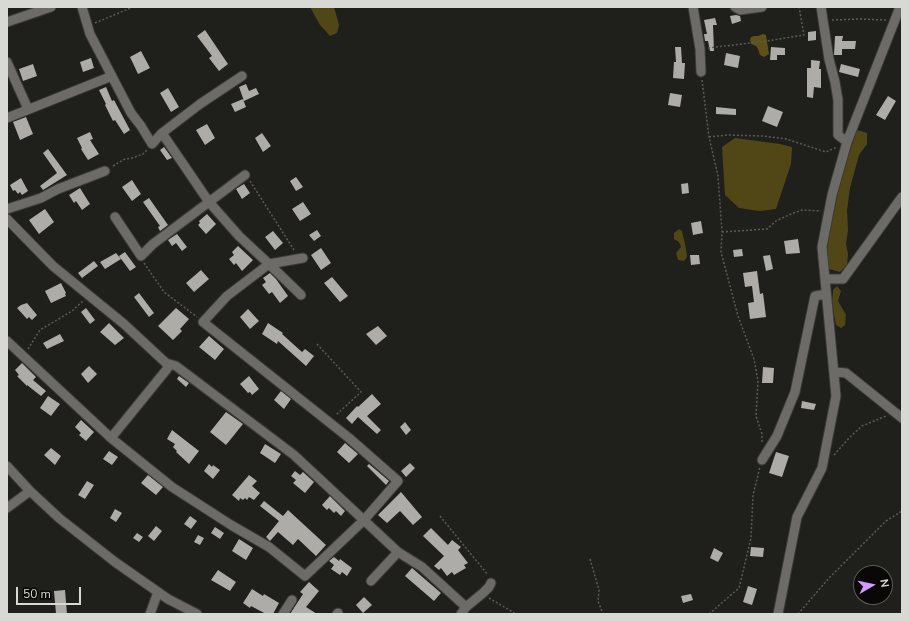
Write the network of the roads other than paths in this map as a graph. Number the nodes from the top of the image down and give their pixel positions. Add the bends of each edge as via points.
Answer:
1 (51, 7) edge
2 (82, 7) edge
3 (692, 7) edge
4 (735, 7) edge
5 (762, 7) edge
6 (821, 7) edge
7 (900, 7) edge
8 (7, 22) edge
9 (7, 62) edge
10 (701, 72) road end
11 (112, 76) junction
12 (242, 76) dead end
13 (28, 110) junction
14 (7, 118) edge
15 (162, 133) junction
16 (844, 140) junction
17 (105, 171) road end
18 (245, 175) road end
19 (902, 197) edge
20 (209, 202) junction
21 (7, 210) edge
22 (115, 217) dead end
23 (7, 220) edge
24 (298, 259) road end
25 (269, 264) junction
26 (825, 279) junction
27 (826, 294) junction
28 (300, 295) dead end
29 (7, 341) edge
30 (168, 364) junction
31 (835, 372) junction
32 (899, 414) edge
33 (111, 438) junction
34 (762, 460) road end
35 (7, 466) edge
36 (30, 492) junction
37 (7, 508) edge
38 (364, 520) junction
39 (398, 552) junction
40 (371, 582) dead end
41 (491, 583) road end
42 (158, 592) junction
43 (292, 600) dead end
44 (464, 611) edge
45 (150, 614) edge
46 (197, 614) edge
47 (284, 614) edge
48 (778, 614) edge

1 - 8 street
2 - 11 street via 90,34
3 - 10 street via 700,49
4 - 5 street via 740,10
6 - 16 street via 838,100 838,135
7 - 16 street
9 - 13 street
11 - 13 street
11 - 15 street via 131,114 152,144
12 - 15 street
13 - 14 street
15 - 20 street
16 - 26 street via 822,247
17 - 21 street
18 - 20 street
19 - 26 street via 843,279
20 - 22 street via 141,256
20 - 25 street via 239,236
23 - 30 street via 49,262
24 - 25 street
25 - 28 street
25 - 38 street via 227,296 203,322 349,438 398,481
26 - 27 street
27 - 31 street
27 - 34 street via 815,296 795,392 777,436
29 - 33 street
30 - 33 street via 167,369
30 - 38 street via 176,366 294,455
31 - 32 street via 846,373
31 - 48 street via 836,396 822,468 797,517
33 - 38 street via 172,487 269,547 306,576
35 - 36 street
36 - 37 street
36 - 42 street via 108,558
38 - 39 street
39 - 40 street
39 - 44 street via 422,566
41 - 44 street
42 - 45 street
42 - 46 street
43 - 47 street

